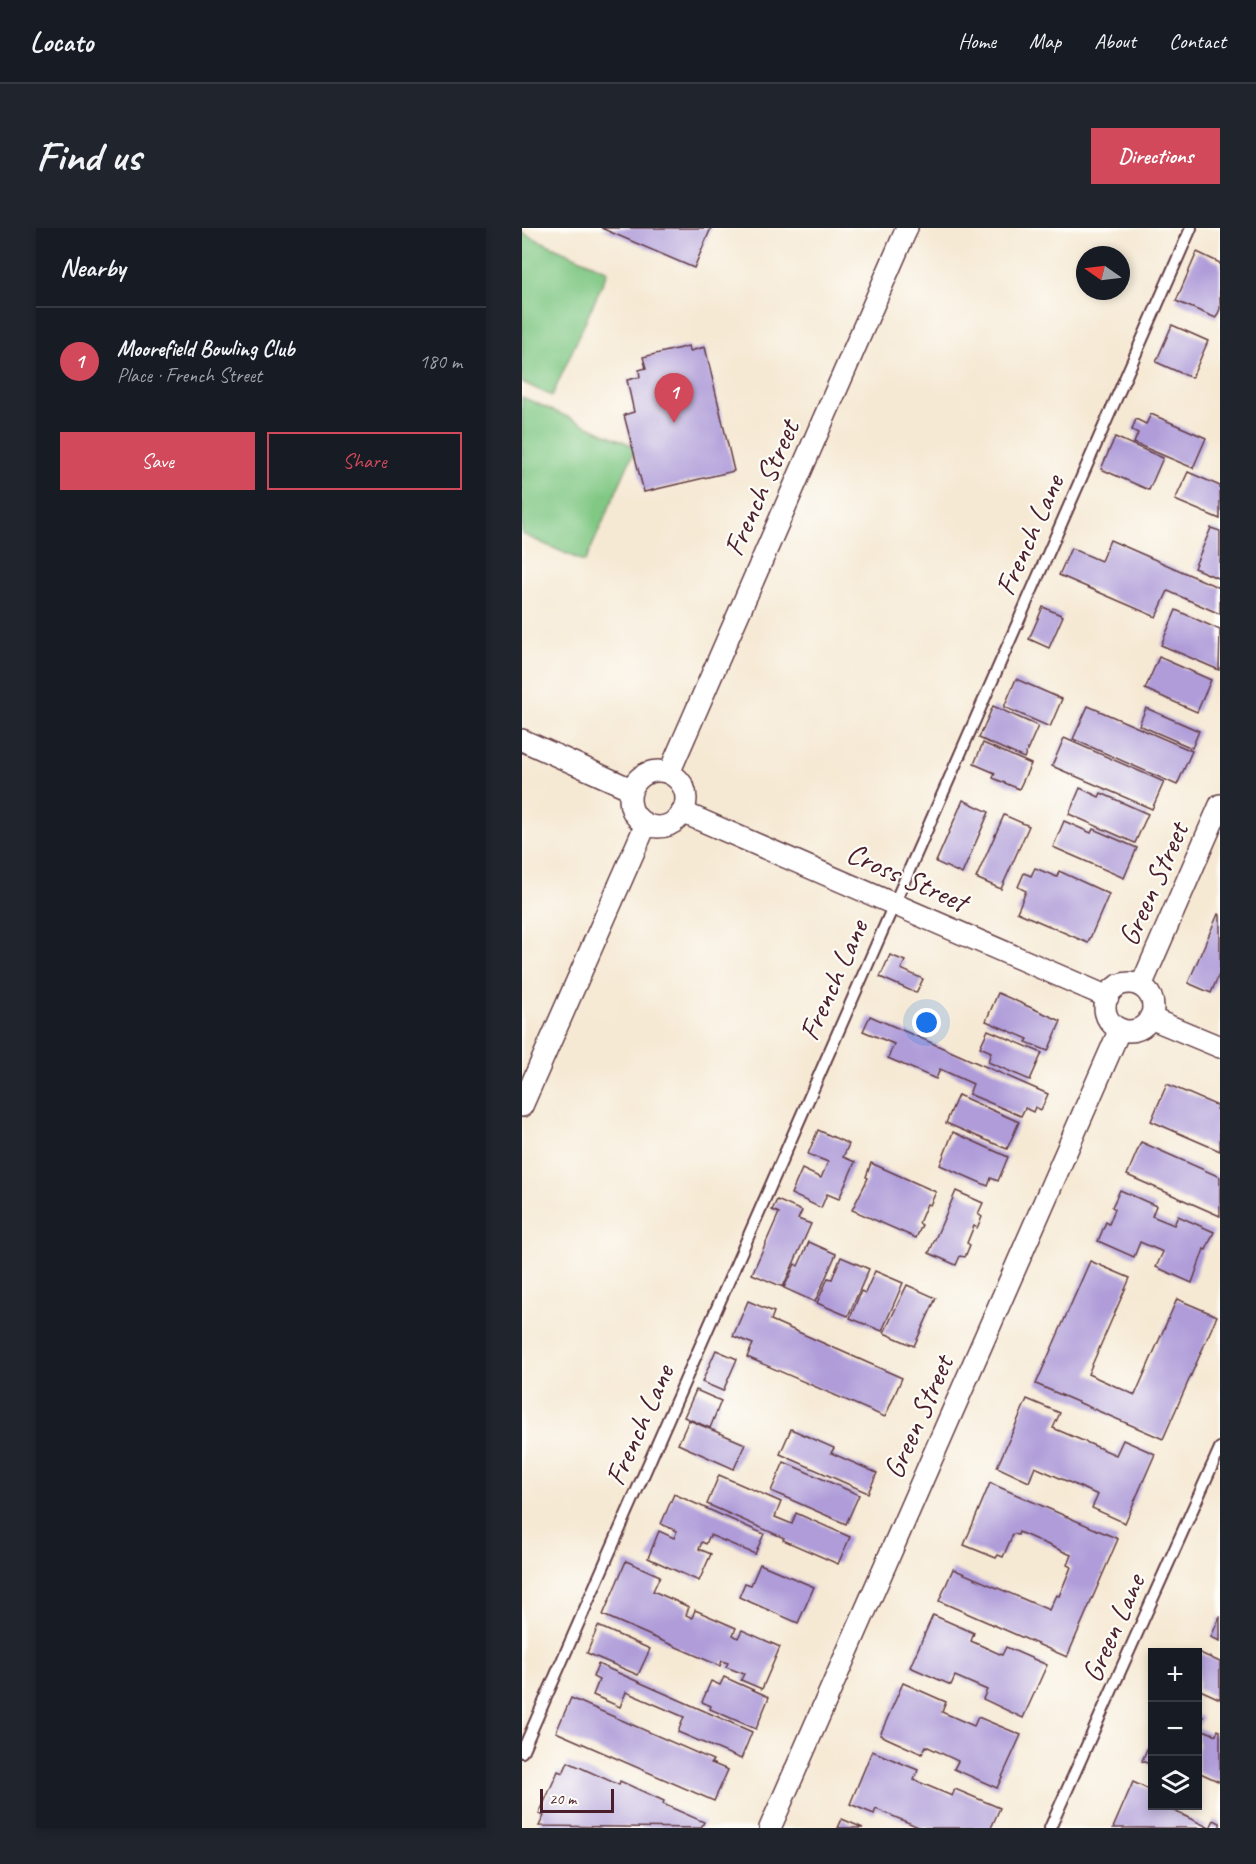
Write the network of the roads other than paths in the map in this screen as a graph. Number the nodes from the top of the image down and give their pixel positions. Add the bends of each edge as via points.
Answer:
1 (907, 228) edge
2 (1191, 228) edge
3 (522, 740) edge
4 (669, 773) junction
5 (632, 789) junction
6 (1220, 805) edge
7 (682, 812) junction
8 (646, 824) junction
9 (893, 903) junction
10 (1141, 986) junction
11 (1108, 997) junction
12 (1150, 1017) junction
13 (1120, 1029) junction
14 (1220, 1047) edge
15 (522, 1106) edge
16 (1220, 1448) edge
17 (522, 1752) edge
18 (770, 1828) edge
19 (1050, 1828) edge

1 - 4 street, French Street
2 - 9 lane, French Lane
3 - 5 street
4 - 5 street via 647,772
4 - 7 street via 683,787
5 - 8 street via 632,808
6 - 10 street, Green Street
7 - 8 street via 665,825
7 - 9 street, Cross Street
8 - 15 street
9 - 11 street, Cross Street
9 - 17 lane, French Lane
10 - 11 street via 1118,986
10 - 12 street via 1153,1003
11 - 13 street via 1106,1012
12 - 13 street via 1141,1028
12 - 14 street
13 - 18 street, Green Street
16 - 19 lane, Green Lane

